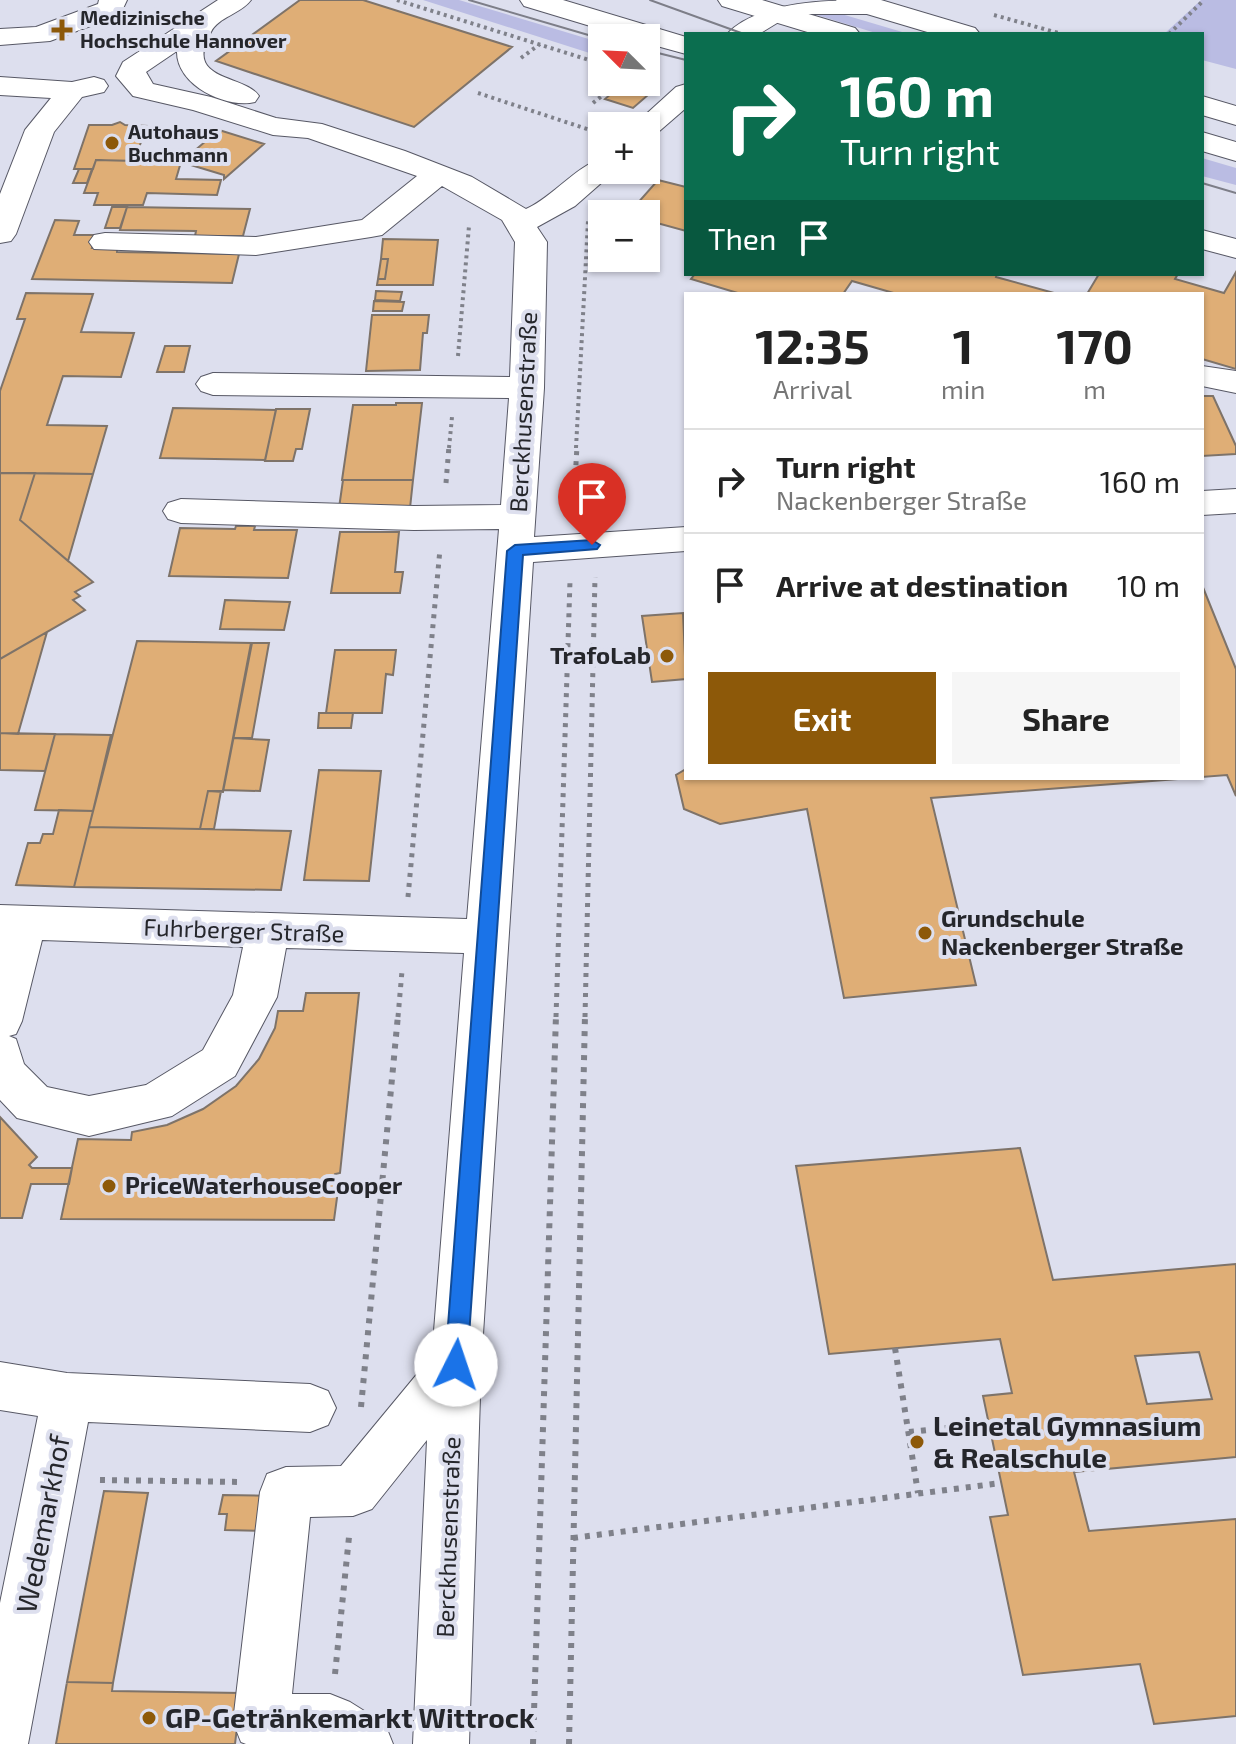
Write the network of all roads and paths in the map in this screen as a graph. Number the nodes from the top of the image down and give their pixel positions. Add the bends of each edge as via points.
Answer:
1 (113, 0) edge
2 (237, 0) edge
3 (397, 0) edge
4 (534, 0) edge
5 (592, 0) edge
6 (732, 0) edge
7 (1204, 0) edge
8 (860, 3) edge
9 (772, 12) junction
10 (993, 15) dead end
11 (199, 25) junction
12 (695, 32) edge
13 (744, 32) edge
14 (838, 32) edge
15 (958, 32) edge
16 (1055, 32) edge
17 (1171, 32) edge
18 (0, 37) edge
19 (540, 44) junction
20 (684, 45) edge
21 (521, 58) dead end
22 (588, 59) edge
23 (130, 76) junction
24 (0, 86) edge
25 (72, 91) junction
26 (478, 93) dead end
27 (684, 95) edge
28 (602, 96) edge
29 (593, 103) dead end
30 (1204, 106) edge
31 (660, 116) edge
32 (1236, 116) edge
33 (588, 129) edge
34 (312, 130) junction
35 (1204, 142) edge
36 (1236, 152) edge
37 (439, 174) junction
38 (588, 180) edge
39 (520, 222) junction
40 (0, 234) edge
41 (588, 234) edge
42 (1204, 240) edge
43 (105, 242) dead end
44 (1236, 249) edge
45 (1204, 376) edge
46 (1236, 382) edge
47 (213, 384) dead end
48 (527, 388) junction
49 (1236, 501) edge
50 (1204, 503) edge
51 (181, 511) dead end
52 (573, 512) dead end
53 (516, 534) junction
54 (684, 539) edge
55 (595, 575) dead end
56 (570, 577) dead end
57 (13, 923) edge
58 (267, 931) junction
59 (487, 937) junction
60 (0, 1021) edge
61 (0, 1052) edge
62 (895, 1348) dead end
63 (456, 1365) junction
64 (0, 1386) edge
65 (67, 1397) junction
66 (310, 1408) dead end
67 (985, 1424) dead end
68 (909, 1432) junction
69 (51, 1480) junction
70 (1001, 1483) dead end
71 (286, 1492) junction
72 (918, 1493) junction
73 (573, 1538) junction
74 (0, 1744) edge
75 (365, 1744) edge
76 (441, 1744) edge
77 (533, 1744) edge
78 (569, 1744) edge

1 - 18 street via 110,9 40,35
2 - 11 street
3 - 19 path
4 - 20 street
5 - 12 street
6 - 9 main road
7 - 17 path
8 - 9 street via 794,5
8 - 15 main road
9 - 13 street
9 - 14 main road
10 - 16 path
11 - 23 street via 141,62
11 - 34 street via 188,53 200,77 289,111
19 - 21 path
19 - 22 path
23 - 25 street
23 - 34 street via 143,90 273,126
24 - 25 street
25 - 40 street via 40,130
26 - 33 path
27 - 31 street
28 - 29 path
30 - 32 main road
34 - 37 street
35 - 36 main road
37 - 39 street via 498,202
37 - 43 street via 371,228 256,246
38 - 39 street via 541,216
39 - 48 street, Berckhusenstraße via 531,242
41 - 52 path
42 - 44 street
45 - 46 street
47 - 48 street
48 - 53 street, Berckhusenstraße
49 - 50 street
51 - 53 street via 414,518
53 - 54 street
53 - 59 street, Berckhusenstraße
55 - 73 path
56 - 77 path
57 - 58 street, Fuhrberger Straße
57 - 60 street
58 - 59 street, Fuhrberger Straße
58 - 61 street via 255,997 219,1063 156,1102 89,1116 33,1104 2,1071
59 - 63 street, Berckhusenstraße
62 - 68 path
63 - 71 street via 353,1491
63 - 76 street, Berckhusenstraße
64 - 65 street
65 - 66 street
65 - 69 street, Wedemarkhof
67 - 68 path
68 - 72 path
69 - 71 path via 287,1483
69 - 74 street, Wedemarkhof
70 - 72 path
71 - 75 street via 261,1722 330,1722
72 - 73 path
73 - 78 path

